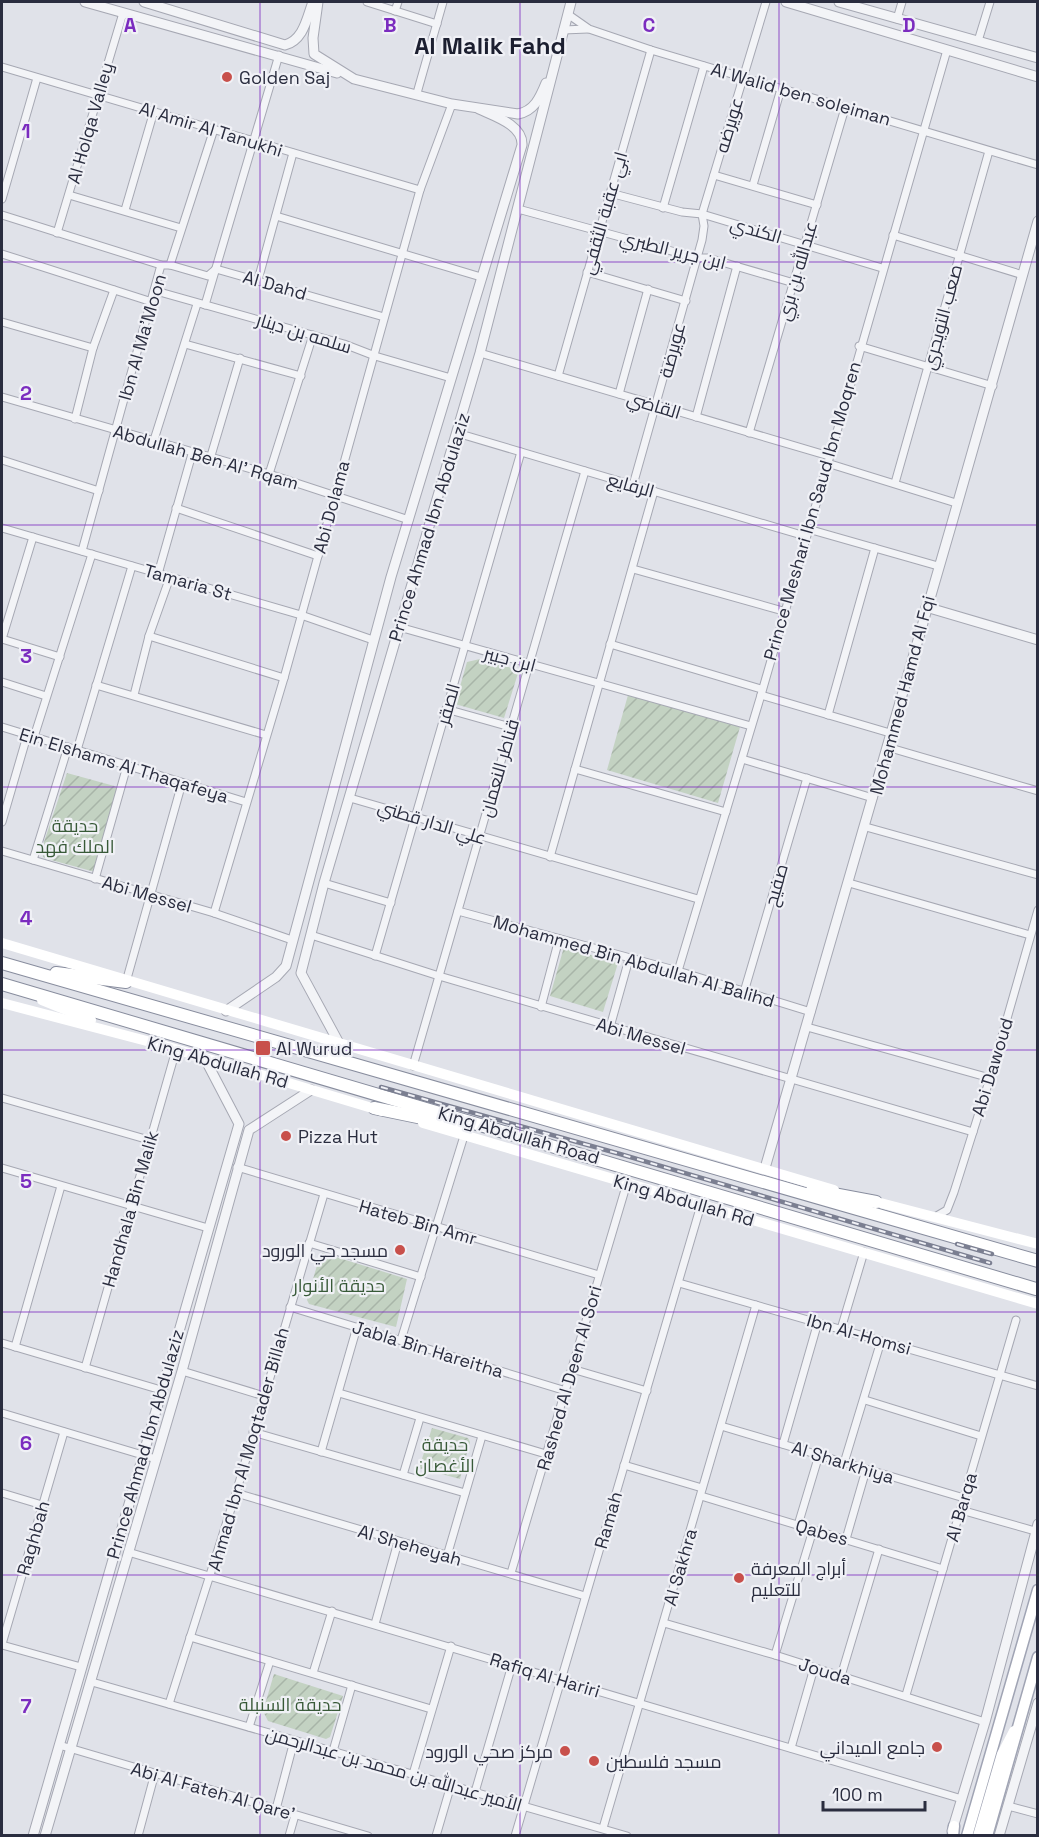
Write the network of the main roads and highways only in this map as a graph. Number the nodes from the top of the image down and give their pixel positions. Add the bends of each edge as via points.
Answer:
1 (2, 943) edge
2 (2, 963) edge
3 (126, 982) junction
4 (2, 984) edge
5 (17, 988) junction
6 (2, 1004) edge
7 (162, 1045) junction
8 (432, 1072) junction
9 (374, 1108) junction
10 (527, 1114) junction
11 (527, 1137) junction
12 (727, 1173) junction
13 (725, 1196) junction
14 (876, 1202) junction
15 (1038, 1243) edge
16 (862, 1251) junction
17 (1038, 1261) edge
18 (1037, 1300) edge
19 (1038, 1590) edge
20 (1038, 1657) edge
21 (1035, 1674) edge
22 (1019, 1723) junction
23 (967, 1836) edge
24 (978, 1836) edge
25 (987, 1836) edge

1 - 3 main road
2 - 3 highway
2 - 10 highway, King Abdullah Road
3 - 8 main road
4 - 5 highway, King Abdullah Road
5 - 7 main road via 68,1012
5 - 11 highway, King Abdullah Road
6 - 7 main road, King Abdullah Rd
7 - 9 main road, King Abdullah Rd
8 - 10 main road
8 - 14 main road
9 - 11 highway via 496,1135
9 - 16 main road, King Abdullah Rd
10 - 12 highway, King Abdullah Road
11 - 13 highway, King Abdullah Road
12 - 14 highway
12 - 17 highway, King Abdullah Road
13 - 16 main road
13 - 18 highway, King Abdullah Road
14 - 15 main road
16 - 18 main road, King Abdullah Rd via 1019,1299
19 - 23 main road
20 - 21 main road
21 - 22 main road
22 - 24 main road via 1002,1754
22 - 25 main road

